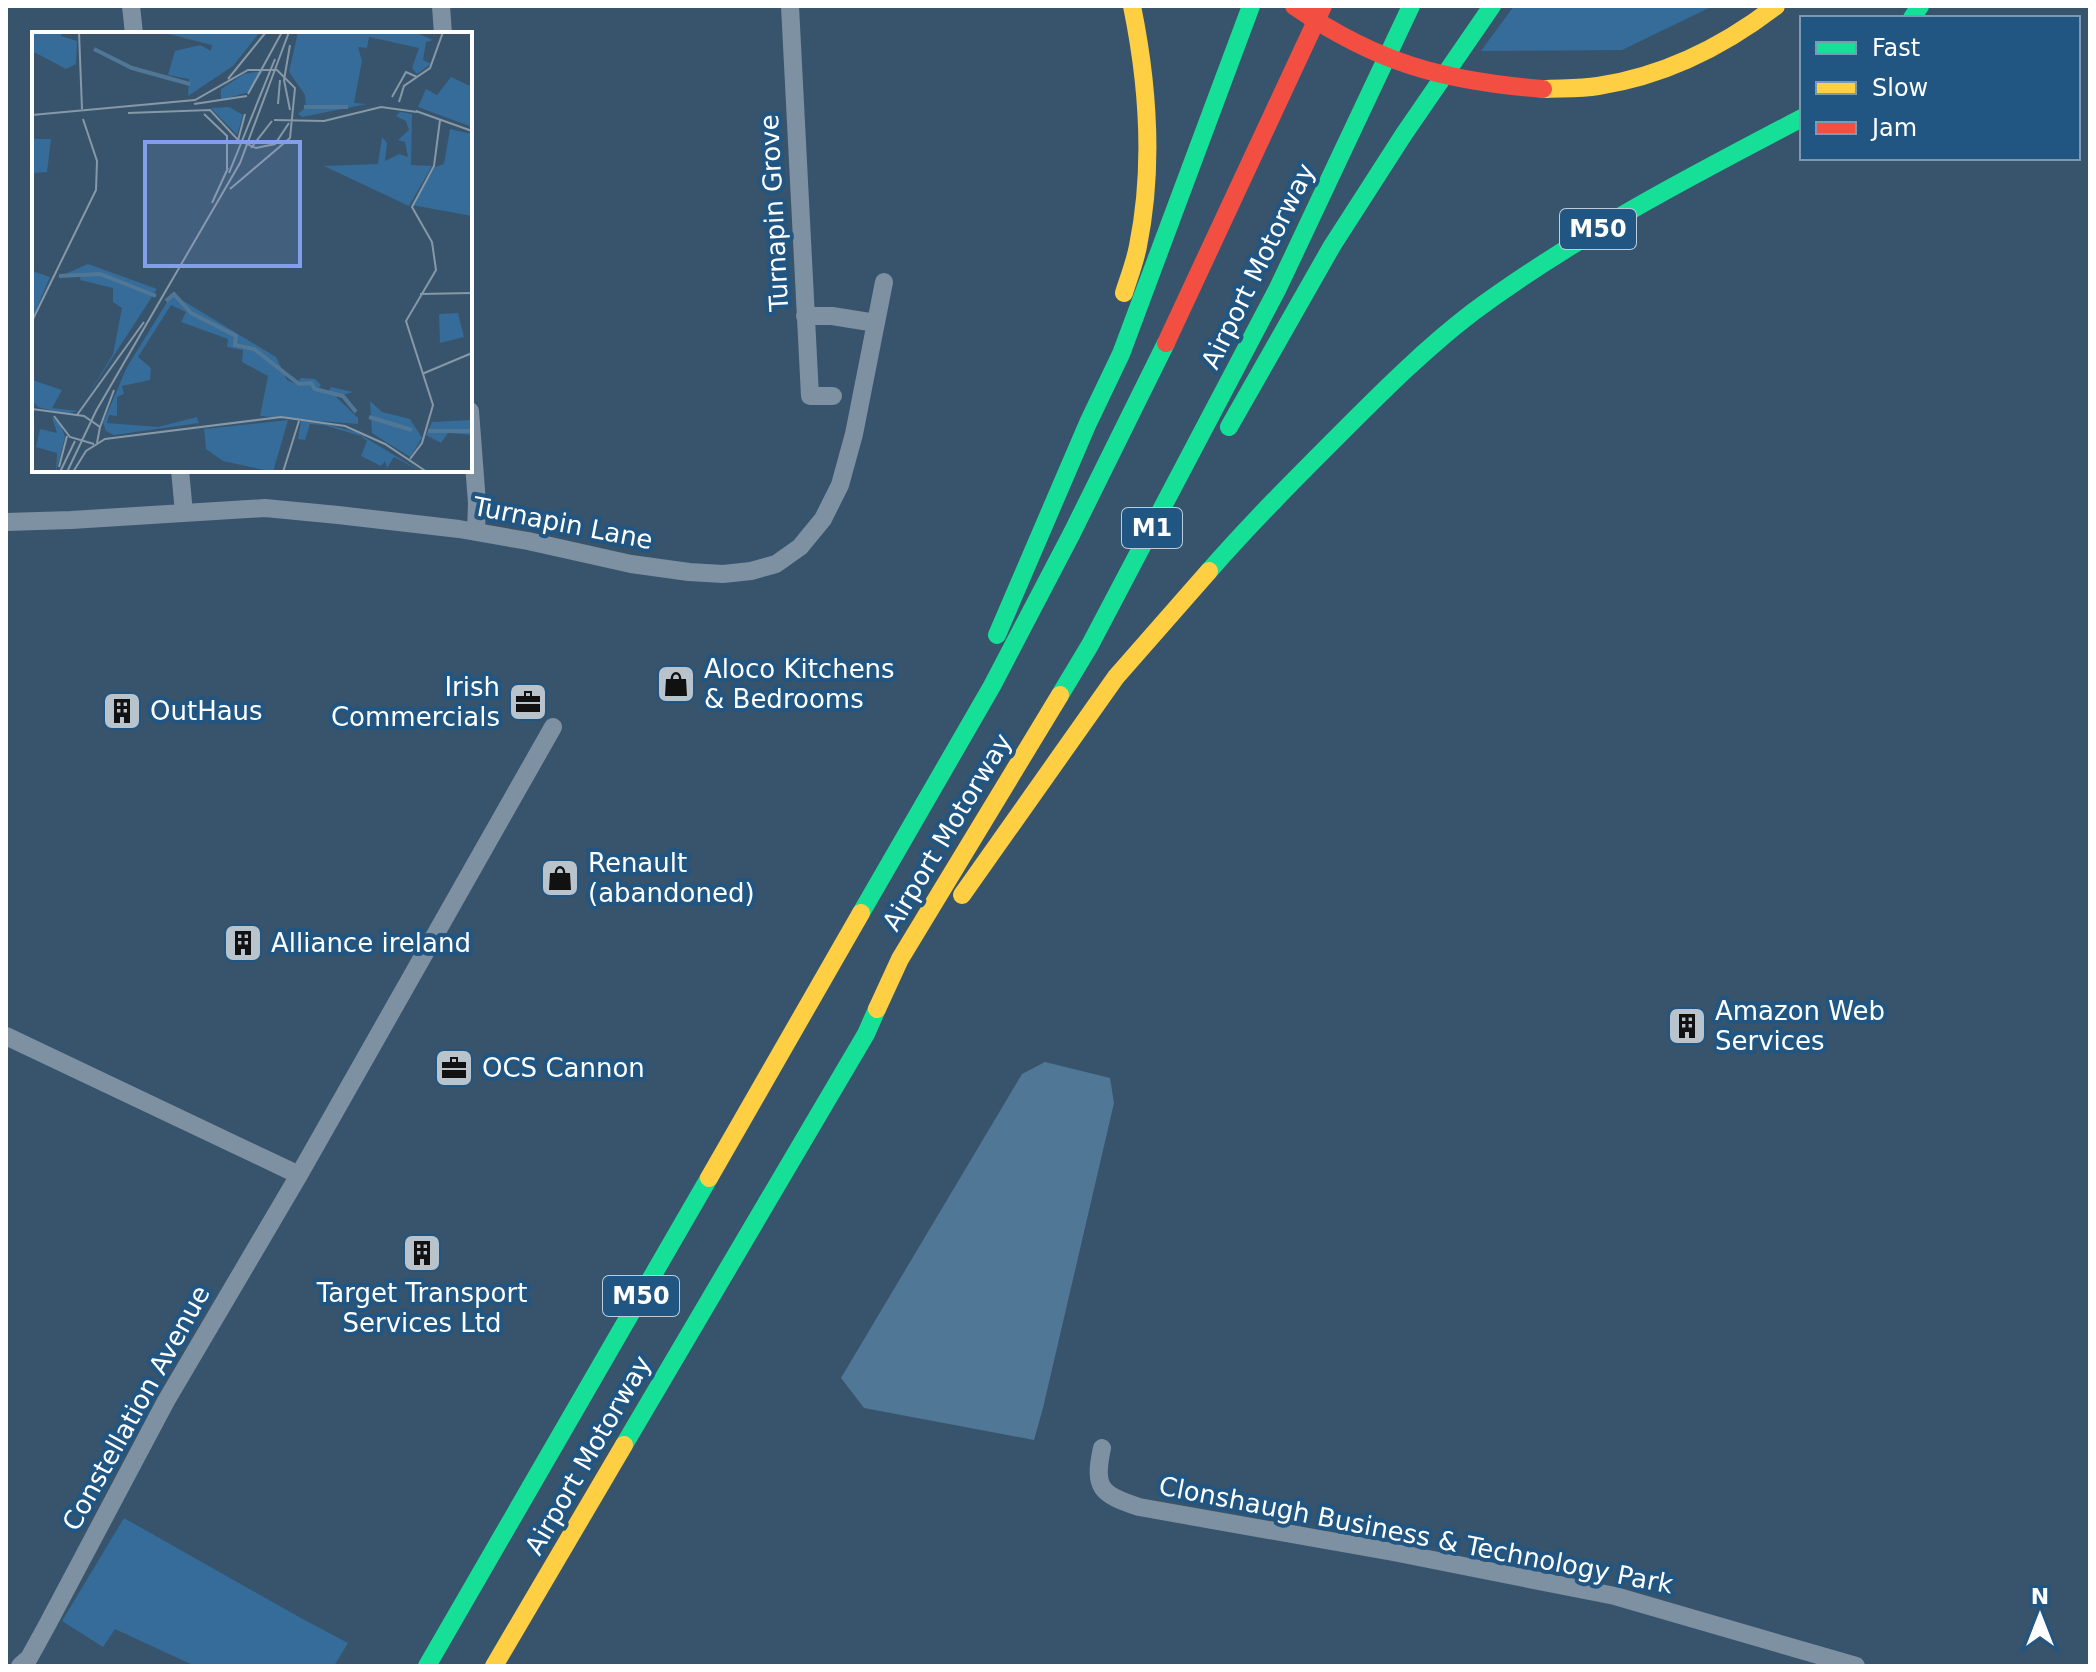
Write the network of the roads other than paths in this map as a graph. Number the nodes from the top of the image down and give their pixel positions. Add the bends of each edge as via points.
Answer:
1 (131, 6) edge
2 (441, 6) edge
3 (790, 6) edge
4 (1132, 6) edge
5 (1251, 6) edge
6 (1294, 6) edge
7 (1323, 6) edge
8 (1411, 6) edge
9 (1492, 6) edge
10 (1776, 6) edge
11 (134, 32) edge
12 (443, 32) edge
13 (1800, 119) edge
14 (884, 282) dead end
15 (805, 316) junction
16 (876, 323) junction
17 (833, 396) dead end
18 (1088, 423) junction
19 (472, 437) edge
20 (1218, 447) dead end
21 (180, 472) edge
22 (1187, 500) dead end
23 (184, 513) junction
24 (71, 520) junction
25 (6, 522) edge
26 (476, 532) junction
27 (6, 535) edge
28 (1090, 645) junction
29 (553, 727) dead end
30 (855, 925) junction
31 (866, 1034) junction
32 (6, 1036) edge
33 (299, 1175) junction
34 (1102, 1448) dead end
35 (20, 1666) edge
36 (427, 1666) edge
37 (494, 1666) edge
38 (1856, 1666) edge

1 - 11 street
2 - 12 street
3 - 15 street, Turnapin Grove
4 - 18 highway, M50 via 1147,119 1140,236
5 - 18 highway via 1121,354
6 - 10 highway, bridge via 1388,60 1498,87 1543,89 1596,86 1683,63
7 - 30 highway, Airport Motorway / M1 via 1072,533 992,686
8 - 28 highway, Airport Motorway / M1 via 1278,288
9 - 20 highway via 1332,246
13 - 31 highway, M50 via 1547,260 1410,364 1253,521 1116,677 944,922 891,1008
14 - 16 street, Turnapin Lane
15 - 16 street
15 - 17 street, Turnapin Grove via 810,396
16 - 26 street, Turnapin Lane via 840,485 823,519 800,547 776,564 723,574 689,572
18 - 30 highway, M50 via 956,727
19 - 26 street
21 - 23 street
22 - 28 highway via 1126,599
23 - 24 street, Turnapin Lane
23 - 26 street, Turnapin Lane via 265,508
24 - 25 street, Turnapin Lane
24 - 27 street, Turnapin Lane
28 - 31 highway, Airport Motorway / M1 via 900,959
29 - 33 street, Constellation Avenue
30 - 36 highway, Airport Motorway / M50
31 - 37 highway, Airport Motorway / M50
32 - 33 street
33 - 35 street, Constellation Avenue
34 - 38 street, Clonshaugh Business & Technology Park via 1100,1486 1114,1499 1139,1507 1615,1596

